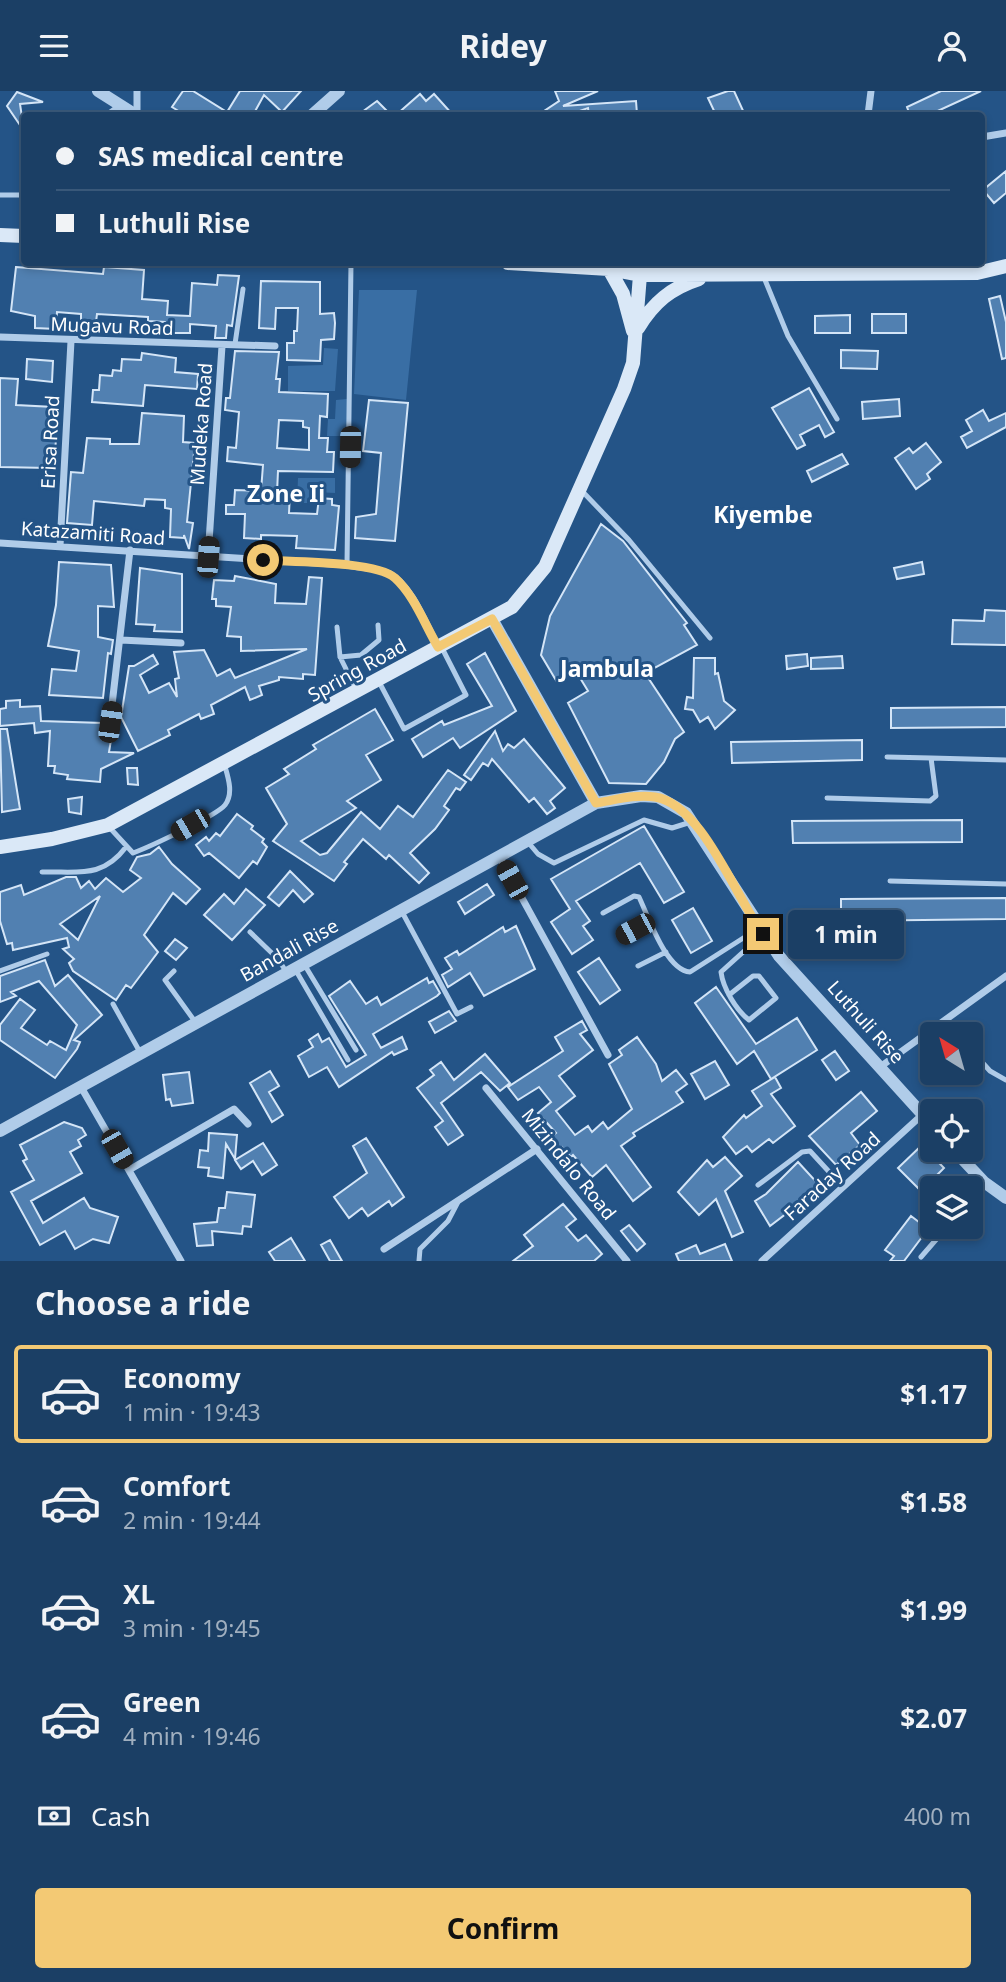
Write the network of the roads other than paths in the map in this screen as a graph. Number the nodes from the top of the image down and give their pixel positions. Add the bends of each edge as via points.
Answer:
1 (98, 91) edge
2 (137, 91) edge
3 (339, 91) edge
4 (871, 91) edge
5 (120, 105) junction
6 (110, 112) edge
7 (131, 112) edge
8 (136, 112) edge
9 (315, 112) edge
10 (868, 112) edge
11 (1006, 133) edge
12 (985, 136) edge
13 (0, 195) edge
14 (21, 195) edge
15 (0, 235) edge
16 (21, 236) edge
17 (351, 266) edge
18 (558, 266) edge
19 (1006, 266) edge
20 (609, 269) junction
21 (853, 269) edge
22 (640, 275) junction
23 (710, 275) junction
24 (763, 275) junction
25 (243, 289) dead end
26 (0, 337) edge
27 (636, 337) junction
28 (71, 341) junction
29 (235, 344) junction
30 (222, 345) junction
31 (275, 346) dead end
32 (837, 419) dead end
33 (581, 490) junction
34 (0, 543) edge
35 (60, 546) junction
36 (130, 550) junction
37 (208, 557) junction
38 (347, 565) junction
39 (492, 619) junction
40 (377, 625) dead end
41 (337, 627) dead end
42 (710, 638) dead end
43 (121, 641) junction
44 (181, 643) dead end
45 (439, 646) junction
46 (340, 657) junction
47 (378, 680) junction
48 (358, 692) junction
49 (110, 722) dead end
50 (887, 757) dead end
51 (931, 758) junction
52 (1006, 760) edge
53 (224, 764) junction
54 (827, 799) dead end
55 (596, 803) junction
56 (694, 821) junction
57 (108, 825) junction
58 (527, 841) junction
59 (0, 847) edge
60 (126, 848) junction
61 (499, 856) junction
62 (41, 872) dead end
63 (890, 881) dead end
64 (1006, 884) edge
65 (401, 910) junction
66 (603, 913) dead end
67 (650, 921) junction
68 (761, 931) junction
69 (250, 932) dead end
70 (620, 937) dead end
71 (666, 952) junction
72 (47, 954) dead end
73 (638, 966) dead end
74 (295, 968) junction
75 (0, 971) edge
76 (174, 971) dead end
77 (1006, 976) edge
78 (729, 995) junction
79 (113, 1004) dead end
80 (471, 1007) dead end
81 (946, 1019) junction
82 (948, 1022) edge
83 (196, 1023) junction
84 (356, 1050) dead end
85 (141, 1054) junction
86 (608, 1055) dead end
87 (348, 1060) dead end
88 (984, 1065) edge
89 (880, 1067) junction
90 (1006, 1080) edge
91 (81, 1087) junction
92 (486, 1088) dead end
93 (920, 1111) edge
94 (920, 1117) edge
95 (247, 1124) dead end
96 (0, 1131) edge
97 (537, 1149) junction
98 (965, 1162) edge
99 (129, 1170) junction
100 (984, 1182) joint
101 (758, 1185) dead end
102 (843, 1187) junction
103 (461, 1198) junction
104 (1006, 1198) edge
105 (937, 1239) edge
106 (384, 1249) dead end
107 (921, 1257) dead end
108 (181, 1261) edge
109 (419, 1261) edge
110 (627, 1261) edge
111 (762, 1261) edge

1 - 5 street
2 - 8 street
3 - 9 street
4 - 10 street
5 - 6 lane
5 - 7 street
11 - 12 street
13 - 14 lane
15 - 16 main road
17 - 38 lane
18 - 20 main road
19 - 21 main road via 978,273
20 - 22 main road
20 - 27 main road via 623,294
21 - 24 main road
22 - 23 main road
22 - 27 main road, Spring Road
23 - 24 main road
23 - 27 main road via 668,291 653,306
24 - 32 lane via 788,335
25 - 29 lane
26 - 28 street, Mugavu Road
27 - 33 main road, Spring Road via 624,389
28 - 30 street, Mugavu Road
28 - 35 street, Erisa Road
29 - 30 street, Mudeka Road
29 - 31 street, Mudeka Road
30 - 37 street, Mudeka Road
33 - 39 main road, Spring Road via 534,585
33 - 42 lane
34 - 35 street, Katazamiti Road
35 - 36 street, Katazamiti Road
36 - 37 street, Katazamiti Road
36 - 43 street
37 - 38 street, Katazamiti Road
38 - 45 street, Katazamiti Road via 381,571 397,580
39 - 45 main road, Spring Road
39 - 55 street
40 - 46 lane via 379,641 361,655
41 - 46 lane
43 - 44 street
43 - 49 street
45 - 47 main road, Spring Road
45 - 47 lane via 466,695 404,729
46 - 48 lane
47 - 48 main road, Spring Road
48 - 53 main road, Spring Road
50 - 51 lane
51 - 52 lane
51 - 54 lane via 936,796 930,801
53 - 57 main road, Spring Road
53 - 60 lane via 231,787 225,805 157,844 133,853
55 - 56 street, Luthuli Rise via 658,797
55 - 58 street, Bandali Rise
56 - 58 lane via 673,828 644,820 554,863
56 - 68 street, Luthuli Rise
57 - 59 main road, Spring Road
57 - 60 lane
58 - 61 street, Bandali Rise
60 - 62 lane via 115,862 100,870
61 - 65 street, Bandali Rise
61 - 86 street
63 - 64 lane
65 - 74 street, Bandali Rise
65 - 80 lane via 457,1014
66 - 67 lane via 634,896 639,897
67 - 70 lane
67 - 71 lane
68 - 71 lane via 690,972 677,968
68 - 78 lane via 721,972
68 - 89 street, Luthuli Rise
69 - 74 lane via 278,959
71 - 73 lane
72 - 75 lane
74 - 83 street, Bandali Rise
74 - 84 lane
74 - 87 lane
76 - 83 lane via 165,980
77 - 81 street
78 - 78 lane via 759,976 776,998 749,1020
79 - 85 lane
81 - 82 lane
81 - 89 street
83 - 85 street, Bandali Rise
85 - 91 street, Bandali Rise
88 - 90 lane
89 - 93 street, Luthuli Rise
91 - 96 street, Bandali Rise
91 - 99 street
92 - 97 street, Mizindalo Road
94 - 102 street, Faraday Road
95 - 99 street via 234,1109
97 - 103 street
97 - 110 street, Mizindalo Road
98 - 100 street
99 - 108 street
100 - 104 street
101 - 102 lane via 802,1151 810,1151
102 - 111 street, Faraday Road
103 - 106 street
103 - 109 lane via 448,1221 420,1249
105 - 107 lane

